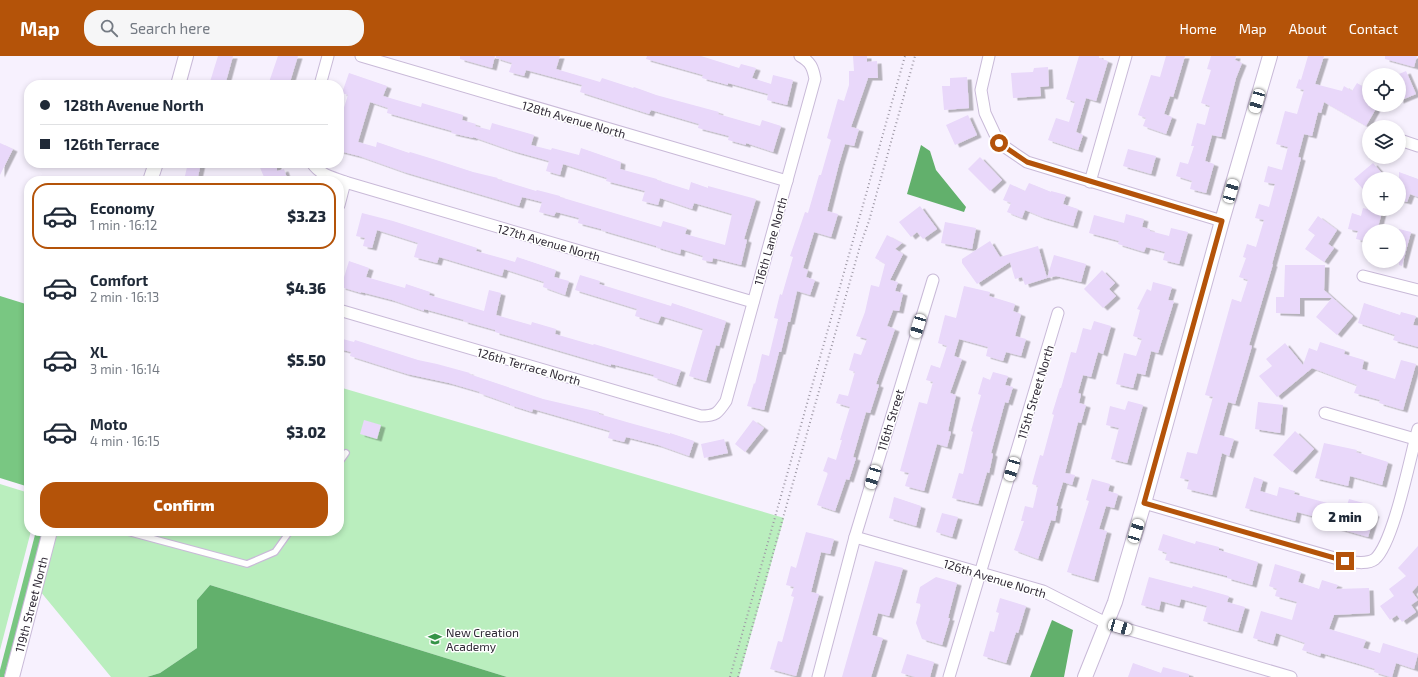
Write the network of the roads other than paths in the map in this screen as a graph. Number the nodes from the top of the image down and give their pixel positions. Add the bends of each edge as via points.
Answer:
1 (186, 56) edge
2 (328, 56) edge
3 (361, 56) edge
4 (800, 56) edge
5 (989, 56) edge
6 (1126, 56) edge
7 (1270, 56) edge
8 (179, 80) edge
9 (321, 80) edge
10 (1406, 142) edge
11 (1418, 146) edge
12 (315, 168) edge
13 (329, 176) edge
14 (346, 182) joint
15 (787, 182) junction
16 (1090, 182) junction
17 (344, 189) edge
18 (1222, 221) junction
19 (1363, 276) dead end
20 (933, 280) dead end
21 (1418, 290) edge
22 (753, 302) junction
23 (344, 311) edge
24 (1058, 314) dead end
25 (719, 412) joint
26 (1325, 413) dead end
27 (1416, 434) edge
28 (346, 453) dead end
29 (344, 456) edge
30 (1144, 503) junction
31 (49, 536) edge
32 (143, 536) edge
33 (286, 536) edge
34 (855, 537) junction
35 (980, 573) junction
36 (1106, 622) junction
37 (12, 677) edge
38 (818, 677) edge
39 (949, 677) edge
40 (1085, 677) edge
41 (1291, 677) edge

1 - 8 street
2 - 9 street
3 - 15 street, 128th Avenue North
4 - 15 street, 116th Lane North via 813,68 815,79
5 - 16 street via 981,90 985,113 999,143 1027,162
6 - 16 street
7 - 18 street
10 - 11 street
12 - 13 street, 127th Avenue North
14 - 17 street
14 - 22 street, 127th Avenue North
15 - 22 street, 116th Lane North
16 - 18 street
18 - 30 street
19 - 21 street
20 - 34 street, 116th Street
22 - 25 street, 116th Lane North via 726,401
23 - 25 street, 126th Terrace North via 701,416 711,416
24 - 35 street, 115th Street North
26 - 27 street
27 - 30 street via 1386,542 1374,559 1366,562 1345,561
28 - 29 lane
30 - 36 street via 1115,602
31 - 37 street, 119th Street North
32 - 33 lane via 247,564 275,552
34 - 35 street, 126th Avenue North
34 - 38 street, 116th Street
35 - 36 street, 126th Avenue North via 1043,591
35 - 39 street, 115th Street North
36 - 40 street
36 - 41 street, 126th Avenue North

